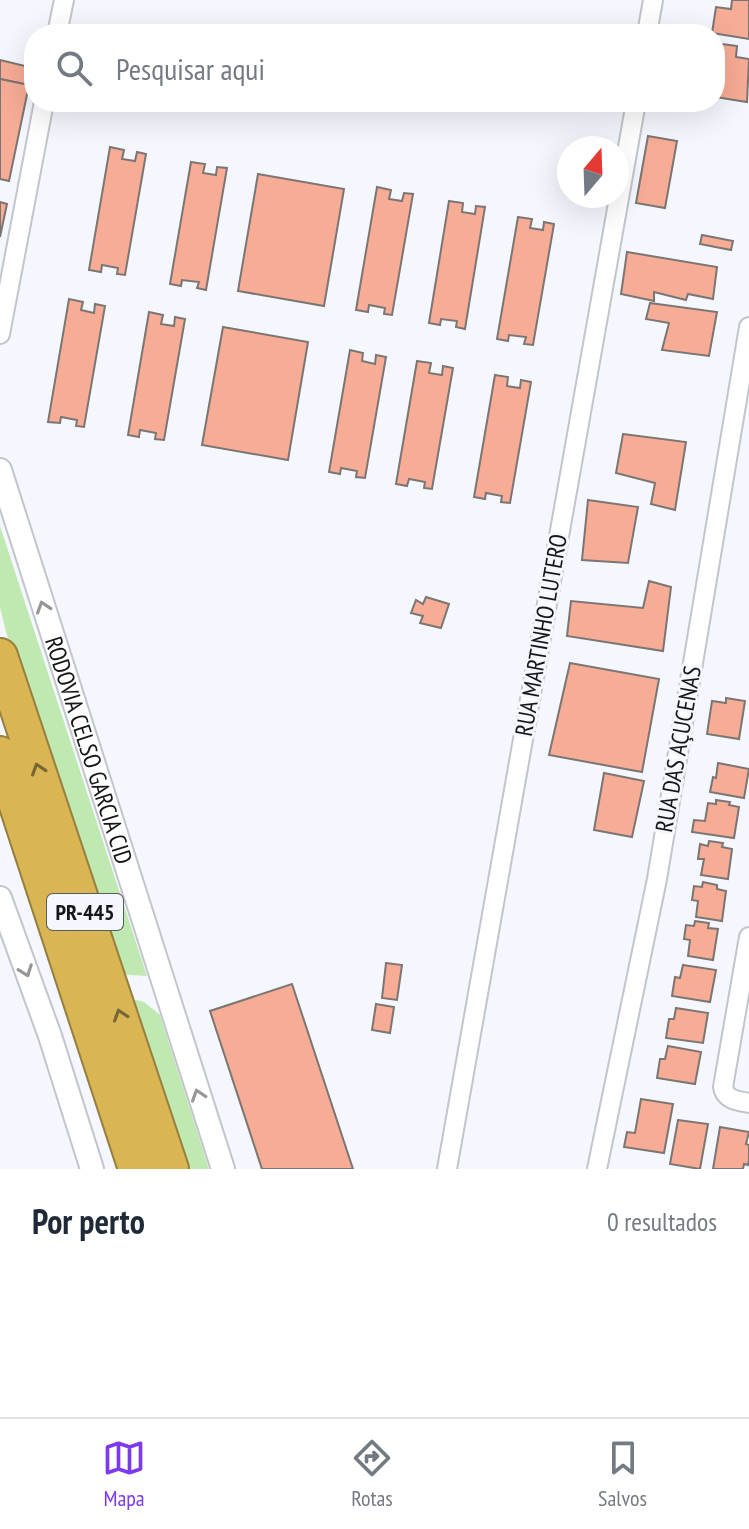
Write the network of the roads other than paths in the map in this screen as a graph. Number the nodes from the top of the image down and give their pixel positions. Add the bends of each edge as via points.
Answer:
1 (64, 0) edge
2 (653, 0) edge
3 (59, 24) edge
4 (649, 24) edge
5 (42, 112) edge
6 (634, 112) edge
7 (749, 327) edge
8 (0, 334) edge
9 (0, 470) edge
10 (0, 656) edge
11 (0, 754) edge
12 (0, 898) edge
13 (749, 937) edge
14 (749, 1103) edge
15 (92, 1169) edge
16 (136, 1169) edge
17 (171, 1169) edge
18 (223, 1169) edge
19 (447, 1169) edge
20 (597, 1169) edge

1 - 3 street
2 - 4 street
5 - 8 street
6 - 19 street, RUA MARTINHO LUTERO
7 - 20 street, RUA DAS AÇUCENAS via 657,879
18 -> 9 street, RODOVIA CELSO GARCIA CID / PR-445
17 -> 10 highway, PR-445
11 - 16 highway, PR-445
12 -> 15 street, PR-445
13 - 14 street via 723,1087 731,1099

